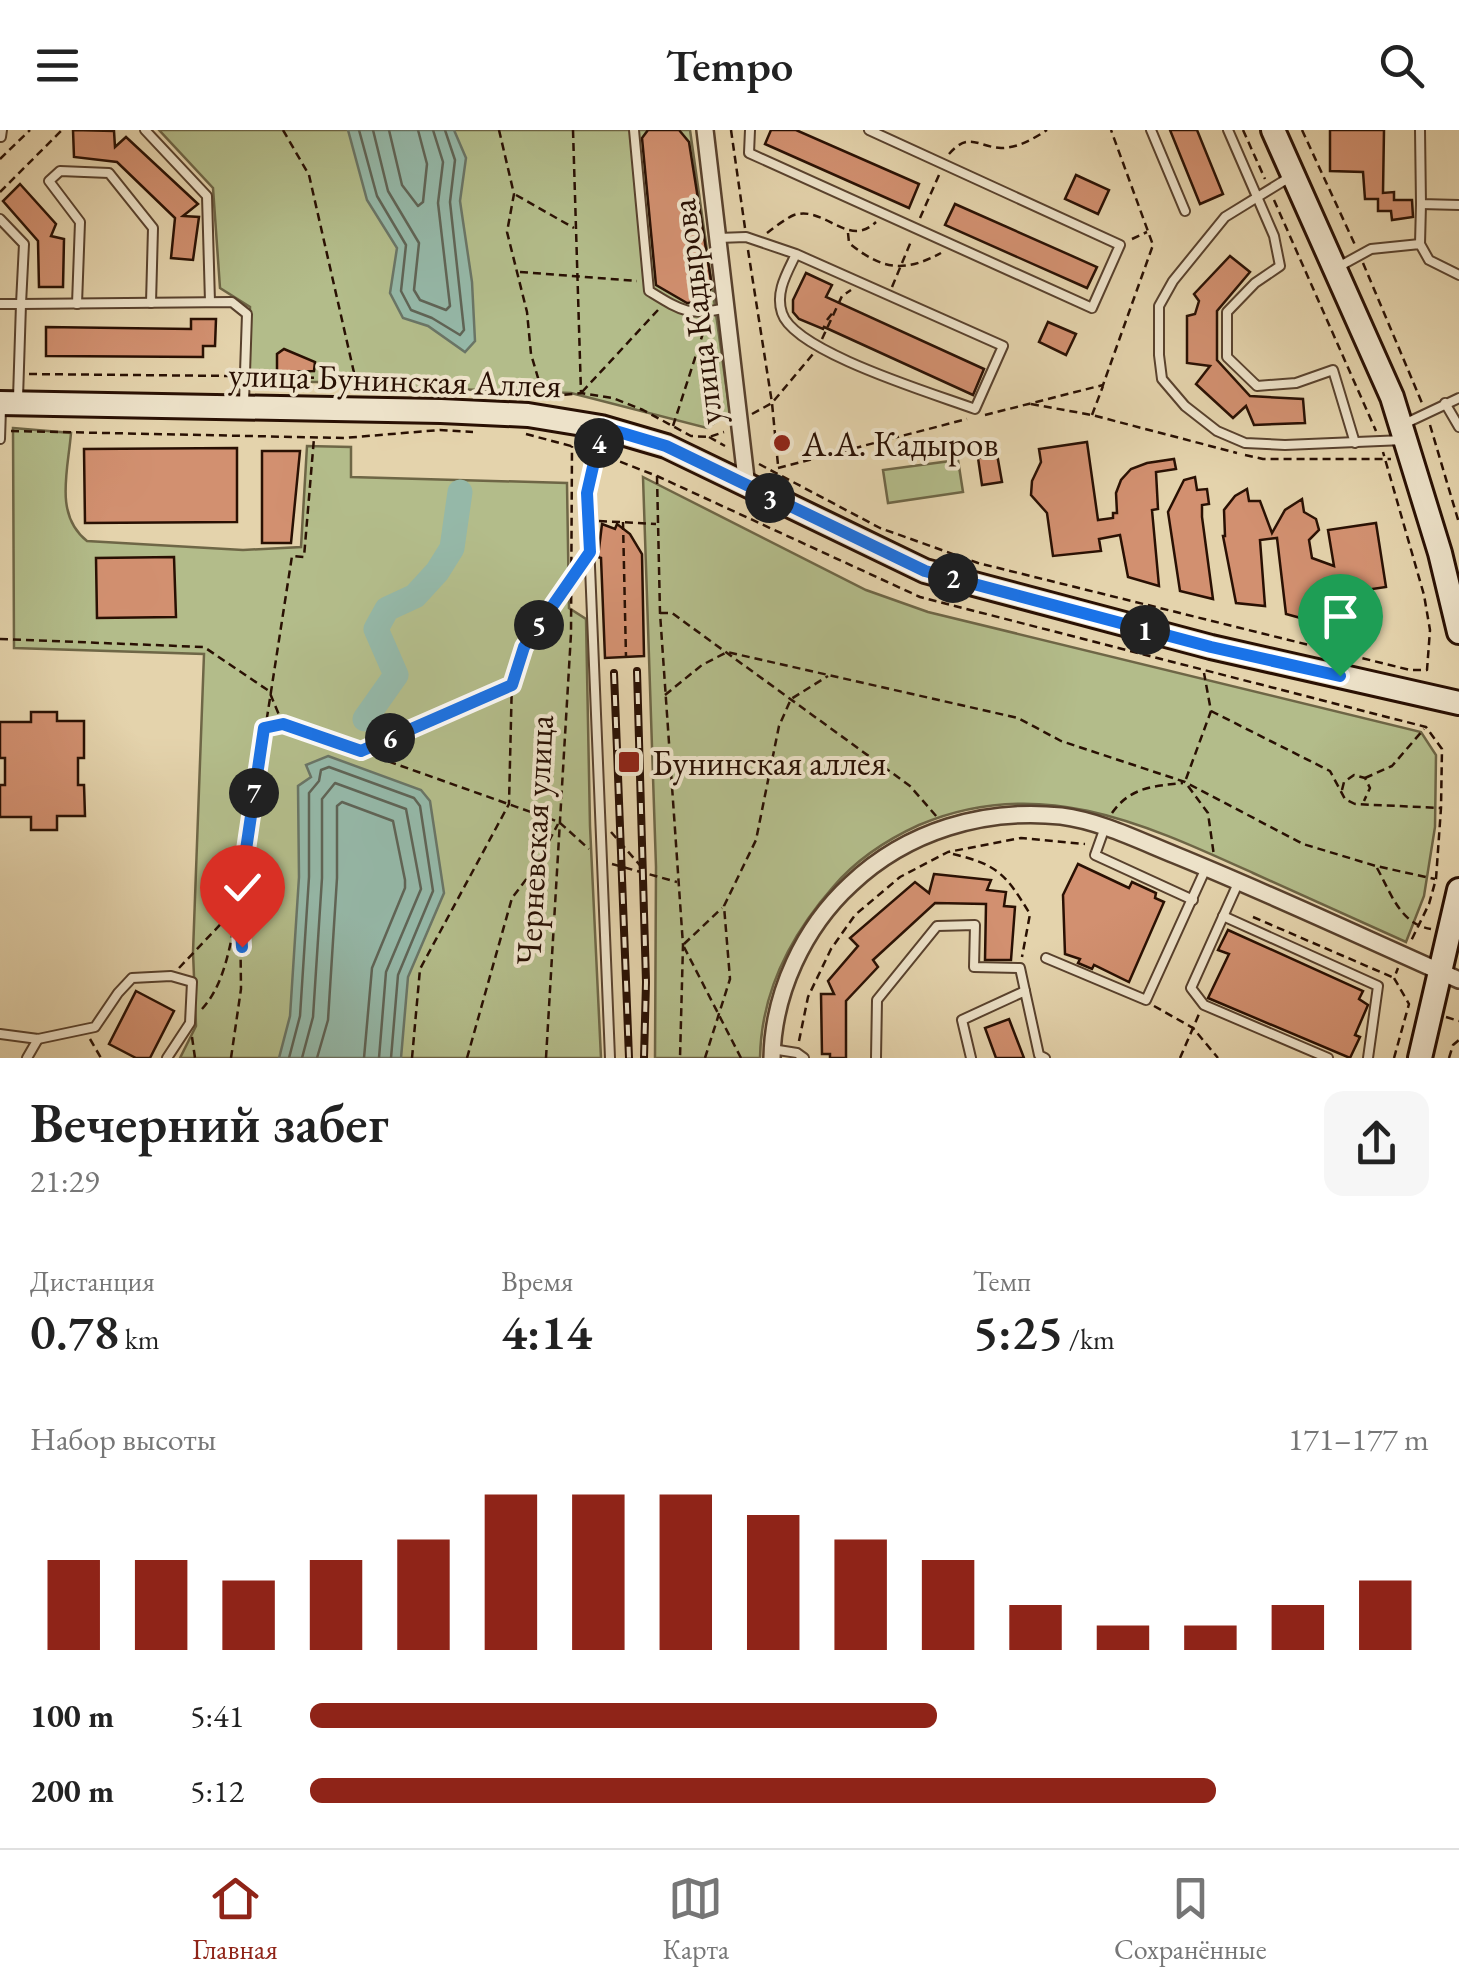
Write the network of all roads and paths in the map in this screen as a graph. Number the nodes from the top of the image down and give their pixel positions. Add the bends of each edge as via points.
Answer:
1 (30, 130) edge
2 (62, 130) edge
3 (145, 130) edge
4 (283, 130) edge
5 (499, 130) edge
6 (573, 130) edge
7 (634, 130) edge
8 (705, 130) edge
9 (731, 130) edge
10 (750, 130) edge
11 (870, 130) edge
12 (1111, 130) edge
13 (1151, 130) edge
14 (1228, 130) edge
15 (1274, 130) edge
16 (1302, 130) edge
17 (1420, 130) edge
18 (0, 159) edge
19 (1294, 175) junction
20 (0, 192) edge
21 (514, 194) junction
22 (1257, 196) junction
23 (1420, 204) junction
24 (1459, 205) edge
25 (1185, 211) dead end
26 (884, 214) junction
27 (0, 220) edge
28 (575, 228) junction
29 (916, 228) junction
30 (1148, 231) junction
31 (848, 232) junction
32 (746, 237) junction
33 (718, 238) junction
34 (1120, 244) junction
35 (1420, 244) junction
36 (955, 246) junction
37 (796, 254) junction
38 (1360, 255) junction
39 (902, 267) junction
40 (1336, 268) junction
41 (518, 272) junction
42 (1459, 276) edge
43 (576, 278) junction
44 (648, 282) junction
45 (866, 285) junction
46 (888, 295) junction
47 (666, 301) junction
48 (210, 302) junction
49 (151, 303) junction
50 (0, 304) edge
51 (21, 304) junction
52 (78, 304) junction
53 (718, 310) junction
54 (836, 312) junction
55 (827, 320) dead end
56 (817, 348) junction
57 (19, 374) junction
58 (244, 376) junction
59 (356, 380) junction
60 (1103, 385) junction
61 (580, 393) junction
62 (1459, 398) edge
63 (6, 403) edge
64 (534, 403) junction
65 (772, 403) junction
66 (1445, 403) junction
67 (1030, 404) junction
68 (244, 406) junction
69 (441, 411) junction
70 (1426, 412) junction
71 (1092, 415) junction
72 (739, 422) junction
73 (602, 427) junction
74 (1459, 427) edge
75 (672, 428) junction
76 (0, 431) edge
77 (1403, 433) junction
78 (314, 436) junction
79 (0, 439) edge
80 (1355, 443) junction
81 (572, 446) dead end
82 (1386, 461) dead end
83 (778, 468) junction
84 (656, 476) dead end
85 (747, 487) junction
86 (588, 520) junction
87 (623, 522) junction
88 (1459, 523) edge
89 (658, 524) junction
90 (590, 552) junction
91 (572, 580) junction
92 (660, 613) junction
93 (1459, 632) edge
94 (0, 639) edge
95 (727, 652) junction
96 (626, 657) dead end
97 (1427, 670) dead end
98 (1204, 671) dead end
99 (829, 676) junction
100 (512, 685) junction
101 (268, 691) junction
102 (665, 696) junction
103 (791, 698) junction
104 (1459, 703) edge
105 (1212, 711) junction
106 (283, 724) junction
107 (264, 728) junction
108 (361, 751) junction
109 (1365, 778) junction
110 (1185, 782) junction
111 (1342, 790) junction
112 (1363, 802) junction
113 (509, 804) junction
114 (1442, 808) junction
115 (600, 819) junction
116 (559, 822) junction
117 (1106, 827) junction
118 (940, 829) junction
119 (1097, 849) junction
120 (948, 852) junction
121 (602, 861) junction
122 (1376, 866) junction
123 (1212, 870) junction
124 (647, 874) junction
125 (1436, 879) junction
126 (678, 882) junction
127 (1239, 882) junction
128 (1459, 890) edge
129 (239, 897) junction
130 (1192, 900) junction
131 (238, 906) junction
132 (724, 906) junction
133 (1228, 906) junction
134 (1223, 916) junction
135 (1417, 927) junction
136 (1451, 933) junction
137 (683, 945) junction
138 (1404, 955) junction
139 (1046, 958) dead end
140 (1020, 968) junction
141 (170, 976) junction
142 (1450, 976) edge
143 (1394, 978) junction
144 (1025, 991) junction
145 (1146, 1000) junction
146 (1204, 1005) junction
147 (721, 1014) junction
148 (190, 1022) junction
149 (1192, 1028) junction
150 (84, 1030) junction
151 (0, 1034) edge
152 (38, 1039) junction
153 (1459, 1040) edge
154 (772, 1053) edge
155 (801, 1055) edge
156 (27, 1058) edge
157 (101, 1058) edge
158 (167, 1058) edge
159 (230, 1058) edge
160 (412, 1058) edge
161 (467, 1058) edge
162 (546, 1058) edge
163 (610, 1058) edge
164 (680, 1058) edge
165 (705, 1058) edge
166 (741, 1058) edge
167 (876, 1058) edge
168 (971, 1058) edge
169 (1046, 1058) edge
170 (1180, 1058) edge
171 (1218, 1058) edge
172 (1328, 1058) edge
173 (1368, 1058) edge
174 (1394, 1058) edge
175 (1420, 1058) edge
176 (1450, 1058) edge

1 - 18 path
2 - 20 path
3 - 48 lane via 207,196
4 - 59 path via 308,175
5 - 21 path
6 - 28 path
7 - 44 lane
8 - 33 street, улица Кадырова
9 - 32 path
10 - 26 lane via 749,154
11 - 34 lane
12 - 30 path
13 - 25 lane
14 - 22 lane
15 - 19 street
16 - 38 path
17 - 23 lane
19 - 22 lane
19 - 40 street
21 - 28 path
21 - 41 path via 508,232
22 - 80 lane via 1280,266 1227,312 1227,357 1258,386 1333,370
22 - 80 lane via 1225,217 1159,306 1162,379 1217,431 1245,442
23 - 24 lane
23 - 35 lane
26 - 29 lane
26 - 31 path via 869,228
27 - 51 lane via 24,244
28 - 43 path
29 - 36 lane
29 - 39 path
30 - 34 path
30 - 60 path via 1153,245
31 - 32 path via 814,214 796,214 763,236
31 - 39 path via 849,243 870,260
32 - 33 lane
32 - 37 lane
32 - 65 path
33 - 53 street, улица Кадырова
34 - 36 lane via 1092,308
35 - 38 lane
35 - 42 lane via 1429,260
36 - 39 path via 914,268
37 - 45 lane
37 - 56 lane via 778,294 782,317
38 - 40 lane
38 - 70 path
39 - 46 path
40 - 77 street
41 - 43 path
41 - 64 path
43 - 44 path
43 - 61 path
44 - 47 lane via 649,292
45 - 46 lane
45 - 54 path via 842,296
46 - 56 lane via 1003,346 975,409
47 - 53 lane via 685,312
47 - 61 path
48 - 49 lane
48 - 58 lane via 232,302 246,314
49 - 52 lane
49 - 52 lane via 153,228 110,172 60,171 49,181 80,222
50 - 51 lane
51 - 52 lane
51 - 57 lane
53 - 72 street, улица Кадырова
53 - 75 path
54 - 55 path
54 - 56 path
56 - 65 path
57 - 58 path
57 - 63 lane
58 - 59 path
58 - 68 lane
59 - 69 path via 409,391
60 - 67 path
60 - 71 path
61 - 64 path
61 - 75 path via 628,404
62 - 66 lane
63 - 68 street, улица Бунинская Аллея
63 - 76 lane
64 - 69 street, улица Бунинская Аллея
64 - 69 path
64 - 73 street, улица Бунинская Аллея
65 - 72 path
65 - 83 path
66 - 70 lane
66 - 74 lane
67 - 71 path
67 - 83 path
68 - 69 street, улица Бунинская Аллея
69 - 78 path via 344,438
70 - 77 lane
70 - 88 path
71 - 82 path via 1263,459
72 - 75 path via 708,437
72 - 85 street, улица Кадырова
73 - 85 street, улица Бунинская Аллея via 666,446
73 - 86 lane via 587,493
76 - 78 path
76 - 79 lane
77 - 80 lane
77 - 93 street
78 - 101 path via 304,557 292,556
81 - 91 path, Черневская улица
83 - 97 path via 880,528 978,563
84 - 89 path
85 - 104 street, улица Бунинская Аллея via 925,571 1211,647
86 - 87 path
86 - 90 lane
87 - 89 path
87 - 96 path
89 - 92 path
90 - 91 path
90 - 115 lane
91 - 100 path via 524,647
91 - 116 path, Черневская улица
92 - 95 path via 672,613
92 - 102 path
94 - 101 path via 204,646
95 - 99 path
95 - 102 path
95 - 103 path
98 - 105 path
99 - 103 path
99 - 110 path via 1018,718 1062,741
100 - 108 path
100 - 113 path
101 - 106 path
101 - 107 path
102 - 126 path
103 - 118 path via 910,786 936,812
103 - 132 path via 756,840
105 - 110 path
105 - 111 path via 1330,770
106 - 107 path
106 - 108 path
107 - 129 path
108 - 113 path
109 - 111 path via 1354,775
109 - 112 path via 1370,788
109 - 114 path via 1392,766 1426,727 1442,750
110 - 117 path via 1128,795
110 - 122 path via 1303,844
110 - 123 path via 1208,813
111 - 112 path via 1346,799
112 - 114 path
113 - 116 path
113 - 160 path via 420,970
114 - 125 path
115 - 121 lane
115 - 124 path
116 - 121 path
116 - 161 path via 512,898
116 - 162 path, Черневская улица
117 - 118 street via 1026,814
117 - 119 lane
117 - 123 street
118 - 120 path
118 - 154 street via 898,848 831,902 793,964
119 - 120 path via 1021,838
119 - 130 lane via 1095,855
120 - 140 path via 980,860 1007,877 1030,914
120 - 155 path via 900,877 855,915 831,948 808,997
121 - 124 path
121 - 163 lane
122 - 125 path
122 - 135 path
123 - 127 street
123 - 130 lane
124 - 126 path
125 - 135 path
126 - 137 path
127 - 133 lane
127 - 138 street
128 - 136 street
129 - 131 path
129 - 159 path via 242,989
130 - 145 lane
131 - 141 path
131 - 148 path via 213,997
132 - 137 path
132 - 147 path via 730,978
133 - 134 lane
133 - 143 path
134 - 146 lane via 1192,988
134 - 173 lane via 1378,986
135 - 136 path
135 - 138 path
136 - 142 street
137 - 147 path
137 - 164 path
138 - 142 street
138 - 143 path
139 - 145 lane
140 - 144 lane
140 - 167 lane via 974,967 975,926 937,926 877,1000
141 - 148 lane via 192,982
141 - 150 lane via 132,978 96,1027
142 - 175 street
143 - 174 path via 1409,1004
144 - 168 lane via 962,1020
144 - 169 lane via 1038,1055
145 - 149 path
146 - 149 path
146 - 172 lane
147 - 165 path
147 - 166 path
148 - 158 lane
149 - 170 path
149 - 171 path
150 - 152 lane
150 - 157 path
151 - 152 lane
152 - 156 lane
153 - 176 path
154 - 155 lane

